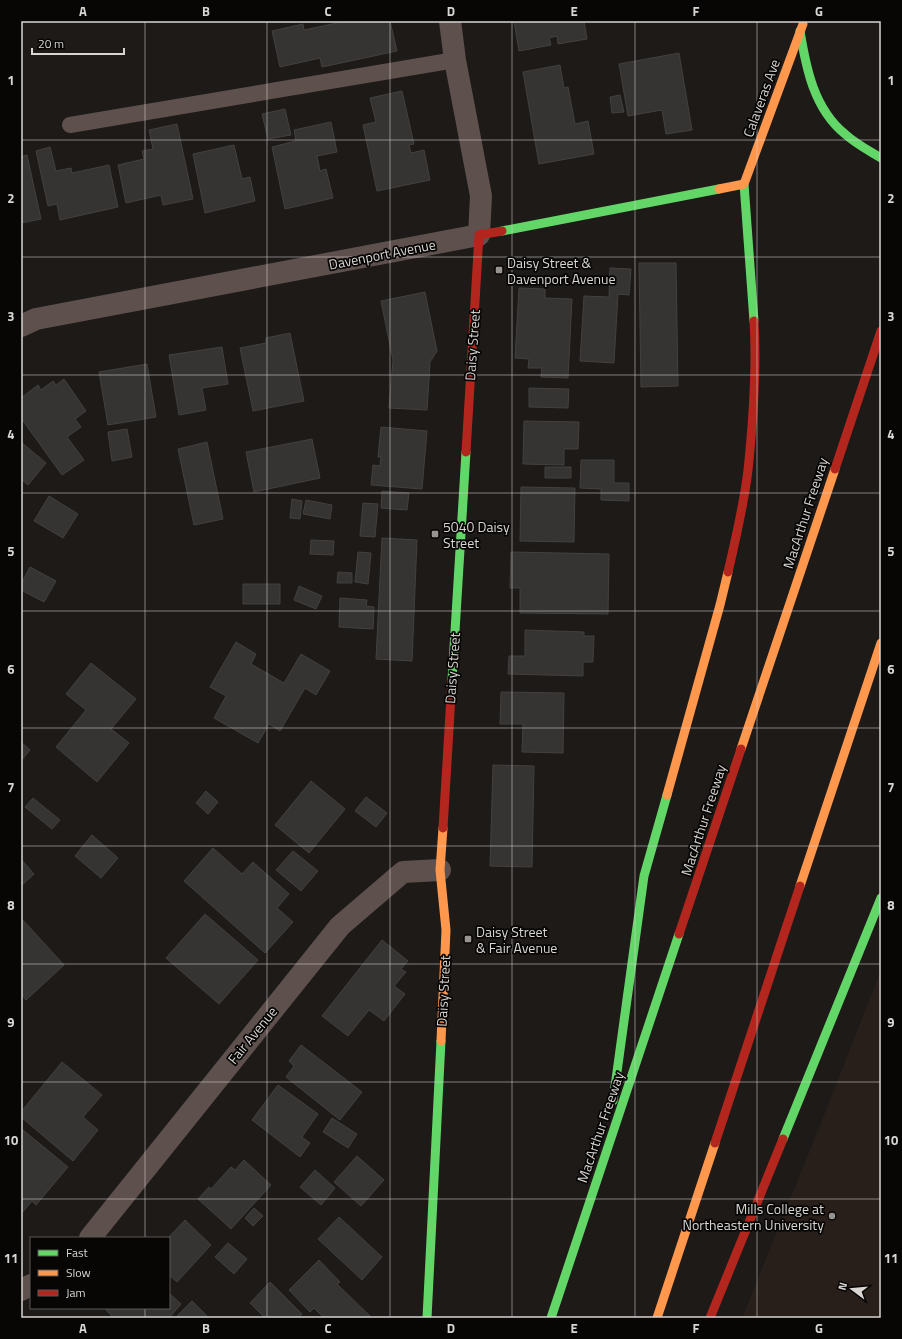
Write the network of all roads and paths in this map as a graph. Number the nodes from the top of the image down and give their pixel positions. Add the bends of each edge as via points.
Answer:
1 (450, 21) edge
2 (804, 21) edge
3 (800, 31) junction
4 (455, 60) junction
5 (70, 125) dead end
6 (881, 158) edge
7 (744, 184) junction
8 (479, 236) junction
9 (21, 326) edge
10 (881, 331) edge
11 (881, 643) edge
12 (440, 870) junction
13 (881, 898) edge
14 (605, 1155) junction
15 (91, 1237) edge
16 (551, 1315) edge
17 (427, 1318) edge
18 (657, 1318) edge
19 (710, 1318) edge

1 - 4 street, Daisy Street
2 - 3 main road, Calaveras Ave
3 - 6 main road via 803,55 820,105 835,126 856,144
3 - 7 main road, Calaveras Ave
4 - 5 lane
4 - 8 street, Daisy Street via 481,196
7 - 8 main road, Davenport Avenue
7 - 14 main road via 755,338 748,471 720,605 644,876
8 - 9 street, Davenport Avenue via 36,319
8 - 12 main road, Daisy Street
10 - 14 main road, MacArthur Freeway
11 - 18 main road
12 - 15 street, Fair Avenue via 403,872 340,926
12 - 17 main road, Daisy Street via 446,930
13 - 19 main road
14 - 16 main road, MacArthur Freeway

